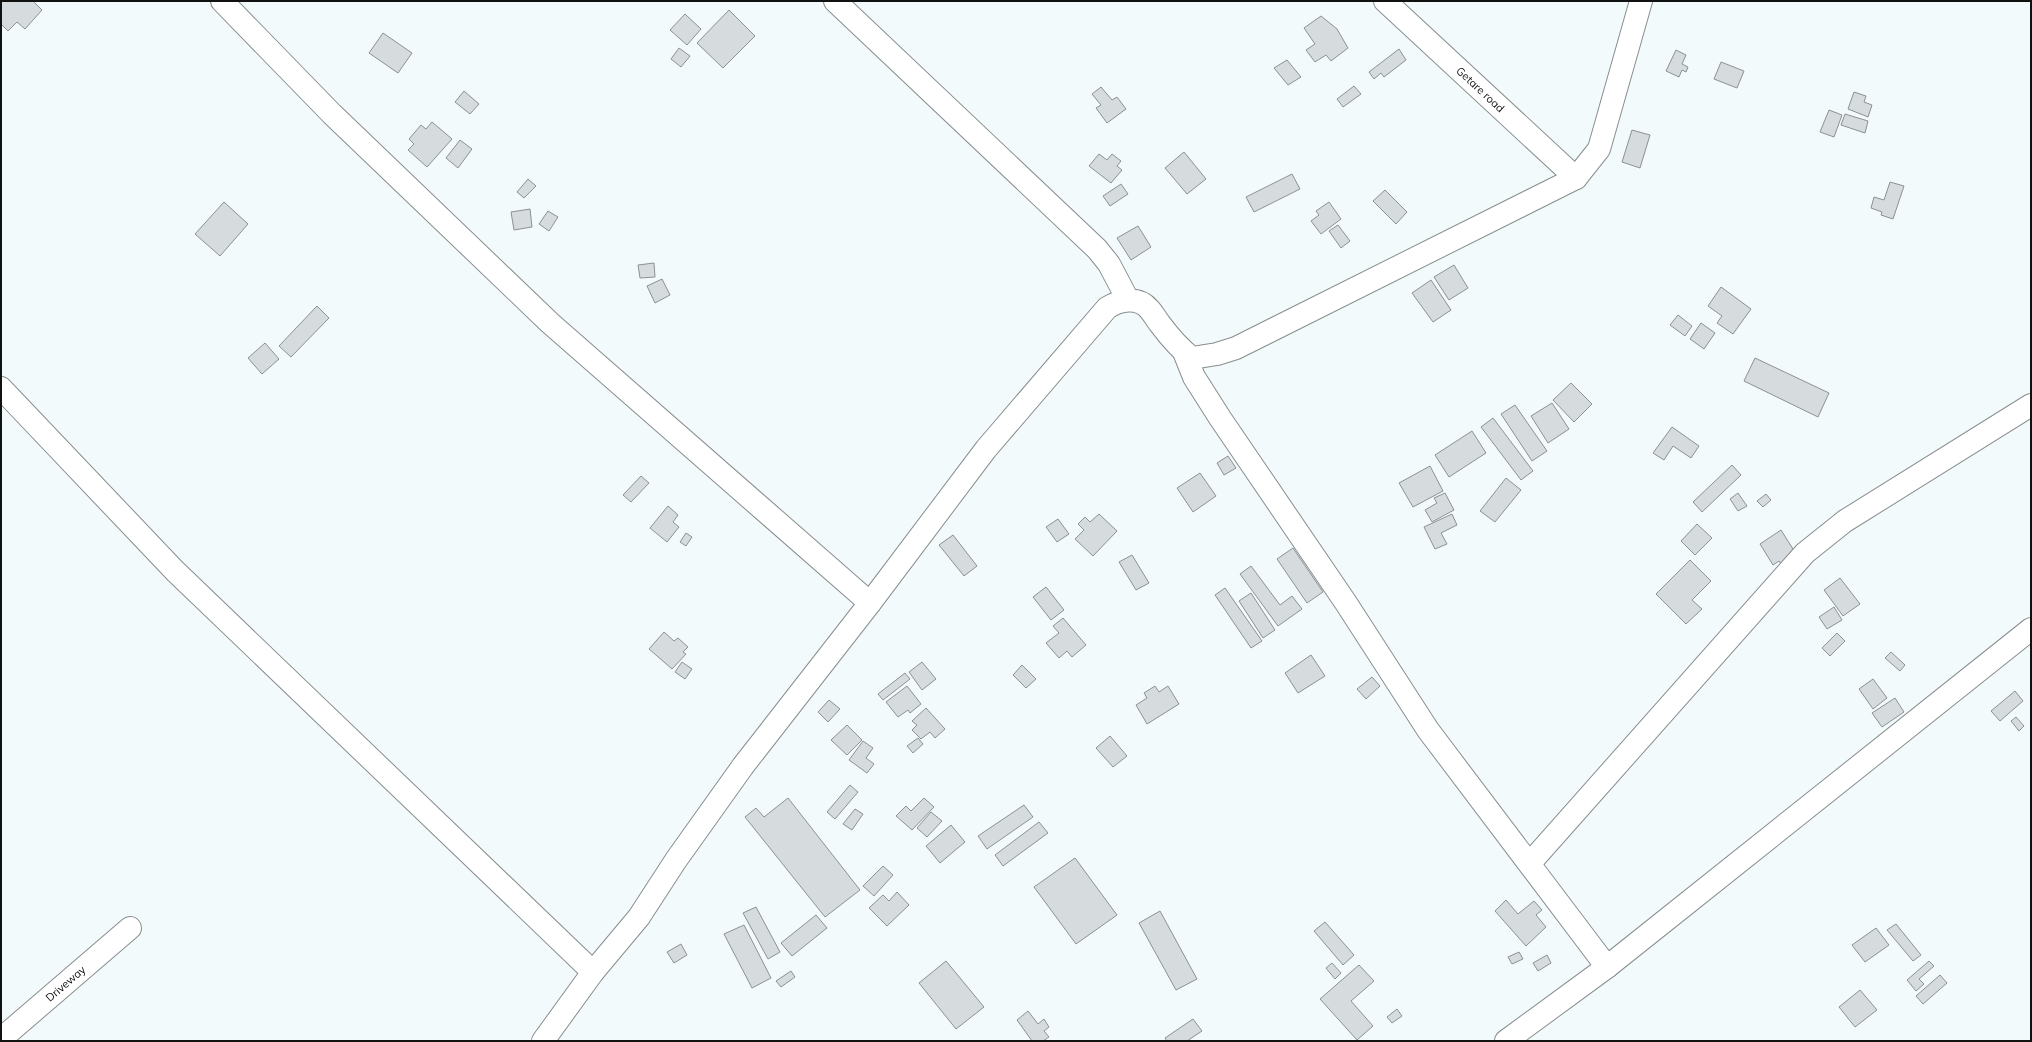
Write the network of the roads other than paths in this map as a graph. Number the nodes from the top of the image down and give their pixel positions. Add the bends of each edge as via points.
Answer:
1 (222, 1) edge
2 (835, 1) edge
3 (1385, 1) edge
4 (1640, 1) edge
5 (1576, 178) junction
6 (1128, 300) junction
7 (1184, 352) junction
8 (1, 388) edge
9 (2031, 405) edge
10 (870, 603) junction
11 (2031, 629) edge
12 (1530, 863) junction
13 (130, 928) dead end
14 (1607, 967) junction
15 (593, 972) junction
16 (1, 1039) edge
17 (543, 1041) edge
18 (1506, 1041) edge

1 - 10 street via 332,114 550,323
2 - 6 street via 1098,249
3 - 5 street, Getare road
4 - 5 street via 1599,149
5 - 7 street via 1236,348 1192,358
6 - 7 street via 1148,307
6 - 10 street via 1117,302 1107,308 991,443
7 - 12 street via 1194,377 1220,418 1346,603 1428,730
8 - 15 street via 175,570
9 - 12 street via 1845,521 1805,553
10 - 15 street via 743,766 676,860 640,917
11 - 14 street
12 - 14 street
13 - 16 street, Driveway
14 - 18 street
15 - 17 street

